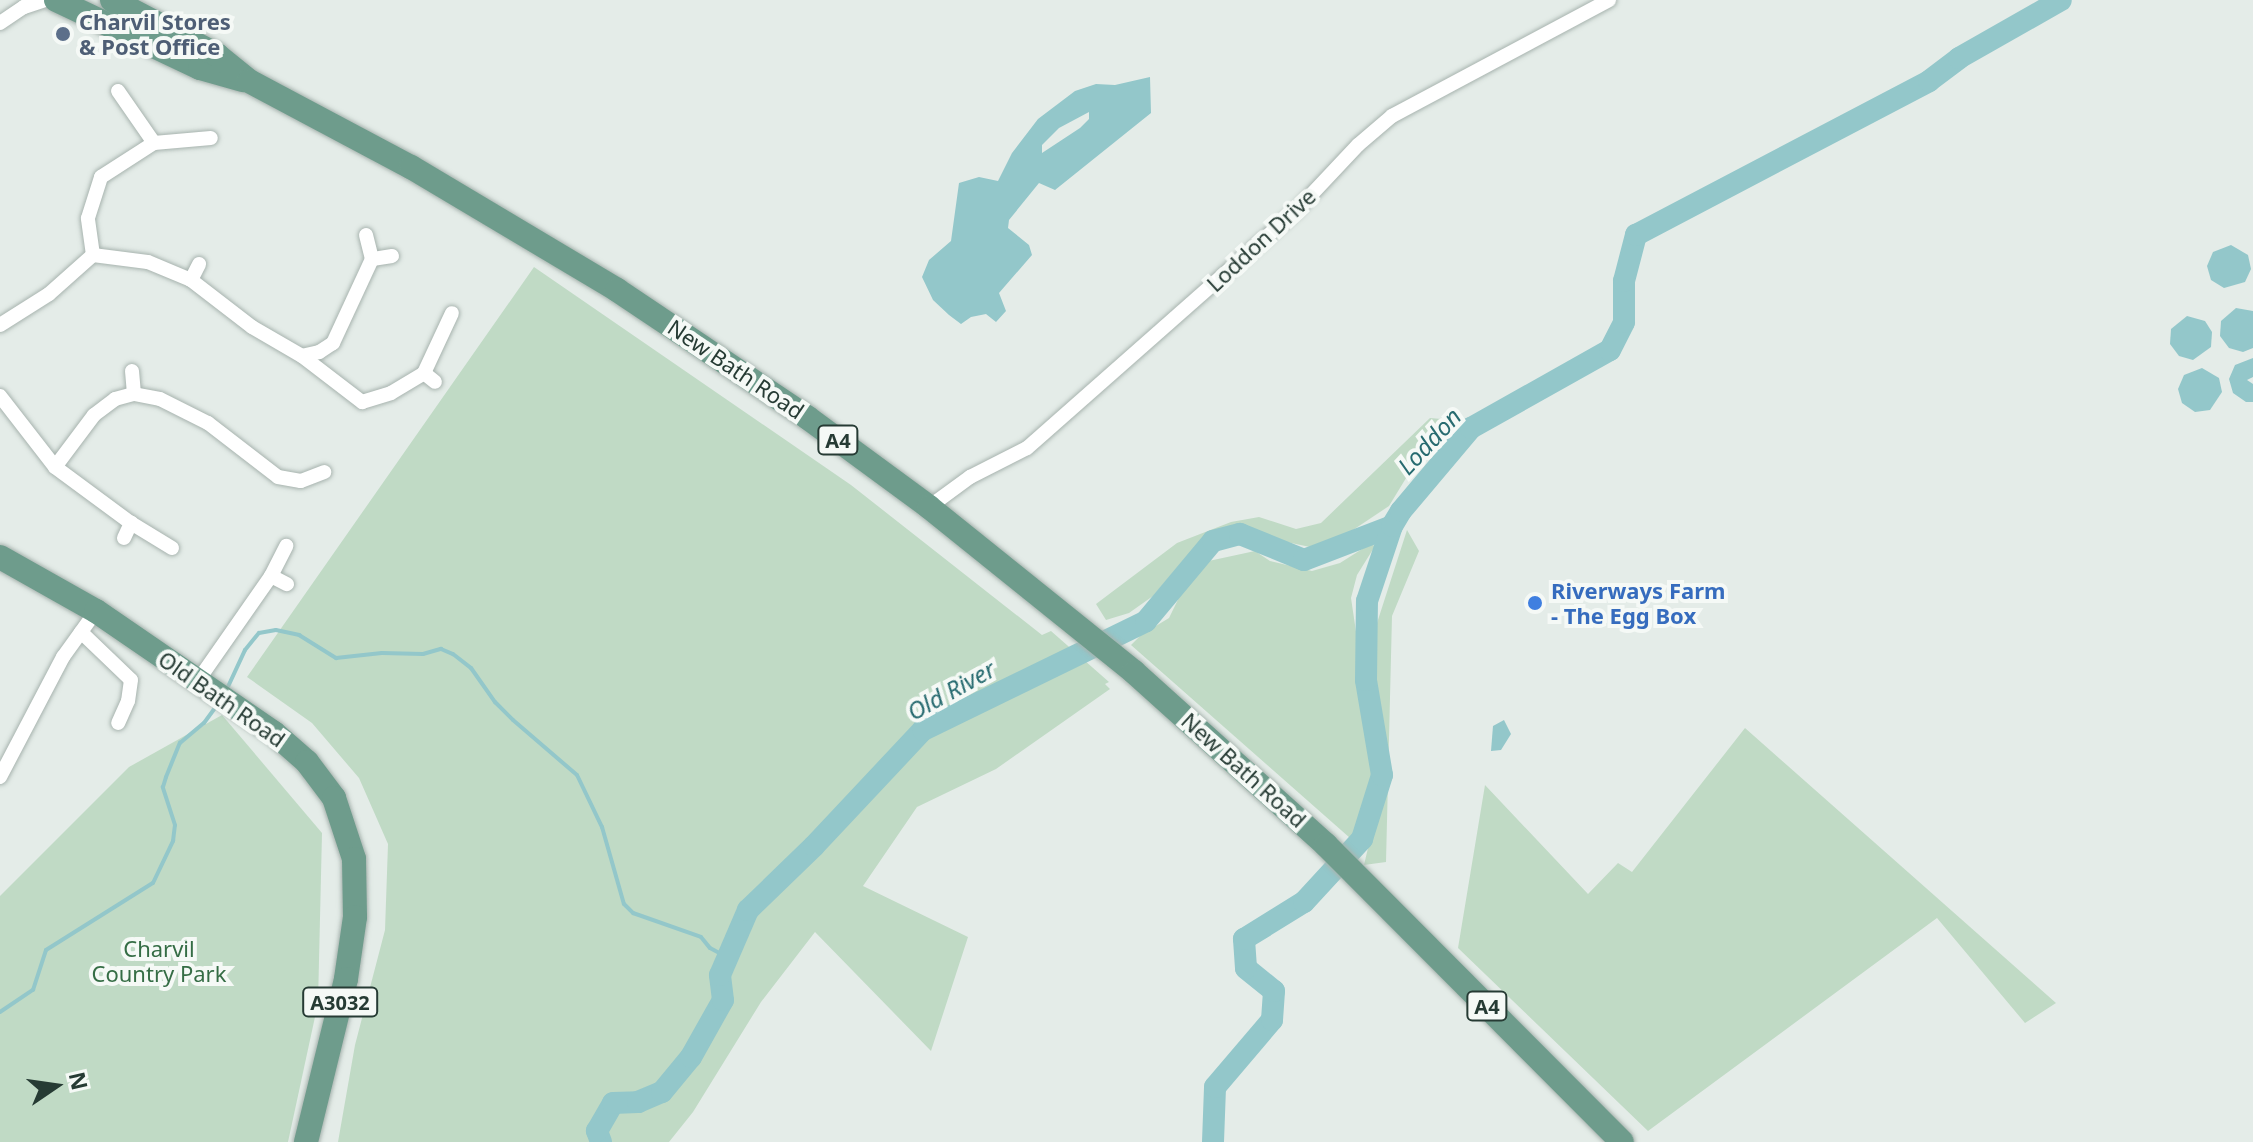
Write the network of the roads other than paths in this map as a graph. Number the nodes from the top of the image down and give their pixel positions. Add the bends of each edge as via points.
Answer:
1 (45, 0) edge
2 (56, 0) edge
3 (112, 0) edge
4 (1609, 0) edge
5 (24, 4) edge
6 (0, 23) edge
7 (249, 81) junction
8 (118, 91) dead end
9 (211, 138) dead end
10 (154, 143) junction
11 (366, 235) dead end
12 (93, 255) junction
13 (392, 256) dead end
14 (372, 259) junction
15 (199, 264) dead end
16 (191, 280) junction
17 (452, 313) dead end
18 (2, 319) edge
19 (302, 356) junction
20 (132, 371) dead end
21 (134, 394) junction
22 (0, 396) edge
23 (55, 467) junction
24 (324, 472) dead end
25 (929, 507) junction
26 (131, 523) junction
27 (124, 538) dead end
28 (286, 546) dead end
29 (172, 548) dead end
30 (0, 557) edge
31 (271, 576) junction
32 (287, 584) dead end
33 (96, 611) junction
34 (81, 632) junction
35 (203, 686) junction
36 (118, 723) dead end
37 (0, 777) edge
38 (306, 1142) edge
39 (1622, 1142) edge

1 - 5 street
2 - 7 main road, New Bath Road / A4 via 200,68
3 - 7 main road, New Bath Road / A4 via 217,55
4 - 25 street, Loddon Drive via 1392,116 1295,212 1027,448 970,477
5 - 6 street
7 - 25 main road, New Bath Road / A4 via 424,175 617,290 777,396
8 - 10 street
9 - 10 street
10 - 12 street via 101,177 88,218
11 - 14 street
12 - 16 street via 148,262
12 - 18 street via 49,294
13 - 14 street
14 - 19 street via 333,343
15 - 16 street
16 - 19 street via 252,327
17 - 19 street via 429,378 362,402
20 - 21 street
21 - 23 street via 115,399 94,415
21 - 24 street via 208,423 236,454 278,477 301,481
22 - 23 street
23 - 26 street
25 - 39 main road, New Bath Road / A4 via 1134,672 1326,845
26 - 27 street
26 - 29 street
28 - 31 street
30 - 33 main road, Old Bath Road / A3032
31 - 32 street
31 - 35 street
33 - 34 street
33 - 35 main road, Old Bath Road / A3032
34 - 36 street via 131,680
34 - 37 street
35 - 38 main road, Old Bath Road / A3032 via 307,762 334,798 354,859 355,917 346,979

